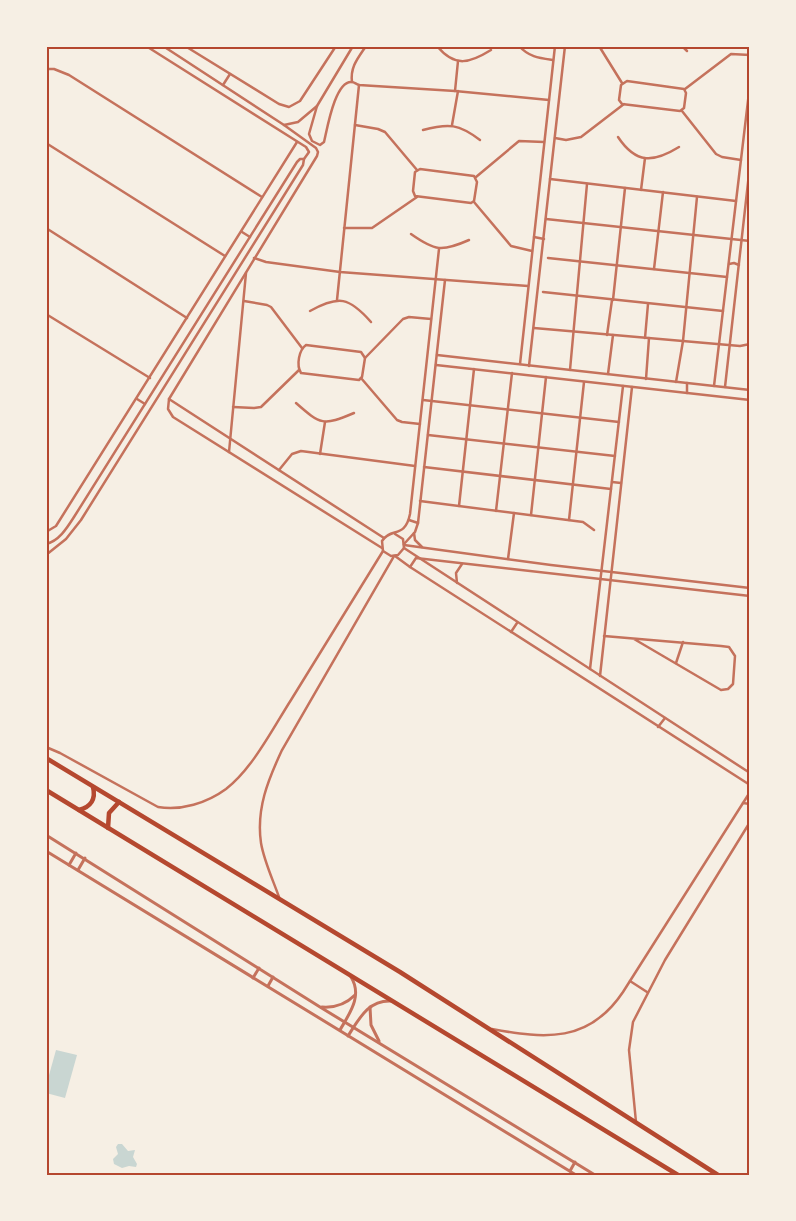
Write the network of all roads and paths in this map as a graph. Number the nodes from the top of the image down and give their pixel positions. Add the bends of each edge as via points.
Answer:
1 (146, 46) edge
2 (163, 46) edge
3 (185, 46) edge
4 (336, 46) edge
5 (353, 46) edge
6 (366, 46) edge
7 (437, 46) edge
8 (519, 46) edge
9 (555, 46) edge
10 (565, 46) edge
11 (599, 46) edge
12 (682, 46) edge
13 (492, 50) dead end
14 (687, 51) dead end
15 (750, 55) edge
16 (553, 60) junction
17 (458, 61) junction
18 (46, 69) edge
19 (230, 74) junction
20 (352, 82) junction
21 (622, 83) junction
22 (750, 84) edge
23 (359, 85) junction
24 (223, 86) junction
25 (685, 89) junction
26 (456, 91) junction
27 (549, 100) junction
28 (624, 104) junction
29 (317, 106) junction
30 (682, 111) junction
31 (284, 125) junction
32 (355, 125) junction
33 (452, 125) junction
34 (423, 130) dead end
35 (618, 136) dead end
36 (555, 138) junction
37 (480, 140) dead end
38 (297, 142) junction
39 (544, 142) junction
40 (46, 143) edge
41 (679, 147) dead end
42 (645, 158) junction
43 (304, 159) junction
44 (741, 160) junction
45 (750, 165) edge
46 (417, 170) junction
47 (476, 177) junction
48 (550, 179) junction
49 (587, 184) junction
50 (625, 188) junction
51 (641, 190) junction
52 (663, 192) junction
53 (698, 196) junction
54 (417, 197) junction
55 (262, 198) junction
56 (748, 198) edge
57 (736, 201) junction
58 (474, 202) junction
59 (546, 219) junction
60 (584, 223) junction
61 (621, 227) junction
62 (46, 228) edge
63 (344, 228) junction
64 (658, 231) junction
65 (242, 232) junction
66 (411, 234) dead end
67 (694, 235) junction
68 (250, 237) junction
69 (534, 237) junction
70 (544, 239) junction
71 (731, 239) junction
72 (469, 240) dead end
73 (741, 240) junction
74 (750, 241) edge
75 (438, 249) junction
76 (532, 251) junction
77 (226, 256) junction
78 (254, 258) junction
79 (548, 258) dead end
80 (580, 261) junction
81 (729, 264) junction
82 (617, 265) junction
83 (739, 265) junction
84 (654, 269) junction
85 (246, 272) junction
86 (340, 272) junction
87 (690, 273) junction
88 (727, 277) junction
89 (436, 279) junction
90 (445, 280) junction
91 (528, 286) junction
92 (542, 292) dead end
93 (577, 296) junction
94 (337, 300) junction
95 (612, 300) junction
96 (244, 301) junction
97 (648, 304) junction
98 (687, 308) junction
99 (310, 310) dead end
100 (723, 311) junction
101 (46, 314) edge
102 (188, 318) junction
103 (199, 318) junction
104 (432, 319) junction
105 (205, 322) junction
106 (370, 322) dead end
107 (534, 328) junction
108 (574, 332) junction
109 (608, 334) junction
110 (613, 335) junction
111 (647, 338) junction
112 (684, 341) junction
113 (719, 344) junction
114 (750, 344) edge
115 (730, 345) junction
116 (302, 348) junction
117 (437, 355) junction
118 (365, 358) junction
119 (520, 364) junction
120 (436, 365) junction
121 (529, 366) junction
122 (474, 369) junction
123 (299, 370) junction
124 (570, 370) junction
125 (512, 374) junction
126 (608, 374) junction
127 (546, 377) junction
128 (150, 378) junction
129 (361, 378) junction
130 (646, 378) junction
131 (584, 382) junction
132 (676, 382) junction
133 (687, 383) junction
134 (623, 386) junction
135 (714, 386) junction
136 (632, 387) junction
137 (725, 387) junction
138 (750, 390) edge
139 (686, 393) junction
140 (137, 399) junction
141 (168, 399) junction
142 (423, 400) junction
143 (432, 400) junction
144 (750, 400) edge
145 (296, 403) dead end
146 (144, 404) junction
147 (470, 405) junction
148 (234, 407) junction
149 (508, 409) junction
150 (354, 413) dead end
151 (542, 413) junction
152 (580, 417) junction
153 (325, 422) junction
154 (618, 422) junction
155 (420, 424) junction
156 (428, 435) junction
157 (230, 438) junction
158 (466, 439) junction
159 (504, 443) junction
160 (538, 447) junction
161 (576, 451) junction
162 (229, 452) junction
163 (320, 454) junction
164 (615, 456) junction
165 (415, 466) junction
166 (424, 467) junction
167 (280, 470) junction
168 (462, 472) junction
169 (500, 476) junction
170 (535, 480) junction
171 (612, 482) junction
172 (621, 483) junction
173 (573, 484) junction
174 (611, 489) junction
175 (420, 501) junction
176 (459, 506) junction
177 (496, 511) junction
178 (514, 513) junction
179 (531, 515) junction
180 (409, 520) junction
181 (569, 520) junction
182 (418, 523) junction
183 (594, 530) dead end
184 (46, 532) edge
185 (415, 532) junction
186 (395, 534) junction
187 (384, 538) junction
188 (46, 544) edge
189 (404, 546) junction
190 (423, 548) junction
191 (383, 549) junction
192 (46, 555) edge
193 (395, 556) junction
194 (416, 558) junction
195 (508, 560) junction
196 (533, 563) junction
197 (462, 564) junction
198 (410, 567) junction
199 (601, 571) junction
200 (532, 572) junction
201 (611, 572) junction
202 (600, 580) junction
203 (610, 581) junction
204 (458, 584) junction
205 (715, 584) junction
206 (750, 588) edge
207 (714, 592) junction
208 (750, 596) edge
209 (517, 623) junction
210 (511, 632) junction
211 (604, 636) junction
212 (634, 639) junction
213 (683, 642) junction
214 (676, 663) junction
215 (590, 670) junction
216 (600, 676) junction
217 (665, 718) junction
218 (658, 727) junction
219 (46, 748) edge
220 (46, 758) edge
221 (750, 773) edge
222 (93, 786) junction
223 (750, 786) edge
224 (46, 790) edge
225 (750, 792) edge
226 (119, 802) junction
227 (743, 803) junction
228 (750, 804) edge
229 (79, 810) junction
230 (750, 822) edge
231 (108, 828) junction
232 (46, 835) edge
233 (46, 851) edge
234 (76, 853) junction
235 (84, 858) junction
236 (69, 865) junction
237 (78, 870) junction
238 (280, 899) junction
239 (259, 968) junction
240 (349, 974) junction
241 (273, 977) junction
242 (253, 978) junction
243 (630, 981) junction
244 (268, 986) junction
245 (647, 992) junction
246 (356, 995) junction
247 (395, 1001) junction
248 (370, 1006) junction
249 (320, 1007) junction
250 (344, 1022) junction
251 (354, 1027) junction
252 (490, 1028) junction
253 (340, 1030) junction
254 (348, 1036) junction
255 (379, 1042) junction
256 (636, 1124) junction
257 (575, 1162) junction
258 (570, 1171) junction
259 (576, 1175) edge
260 (595, 1175) edge
261 (678, 1175) edge
262 (718, 1175) edge

1 - 38 street
2 - 24 street
3 - 19 street
4 - 19 street via 300,101 289,107
5 - 29 street
6 - 20 street via 354,64
7 - 17 street
8 - 16 street via 533,57
9 - 16 street
10 - 36 street
11 - 21 street
12 - 14 street
13 - 17 street via 475,60
15 - 25 street via 731,54
16 - 27 street
17 - 26 street
18 - 55 street via 69,75
19 - 24 street
20 - 23 street
20 - 29 street via 339,90 324,142 320,145 312,141 309,134
21 - 25 street
21 - 28 street via 619,100
22 - 44 street
23 - 26 street
23 - 32 street
24 - 31 street
25 - 30 street
26 - 27 street
26 - 33 street
27 - 39 street
28 - 30 street
28 - 36 street via 581,138
29 - 31 street via 298,122
30 - 44 street via 716,154
31 - 78 street via 316,148 318,154
32 - 46 street via 384,132
32 - 63 street
33 - 34 street
33 - 37 street
35 - 42 street via 630,151
36 - 48 street
38 - 43 street via 308,150
38 - 55 street
39 - 47 street via 519,141
39 - 69 street
40 - 77 street
41 - 42 street via 663,157
42 - 51 street
43 - 68 street via 297,162
43 - 105 street
44 - 57 street
45 - 56 street
46 - 47 street via 472,174
46 - 54 street via 413,194
47 - 58 street
48 - 49 street
48 - 59 street
49 - 50 street
49 - 60 street
50 - 51 street
50 - 61 street
51 - 52 street
52 - 53 street
52 - 64 street
53 - 57 street
53 - 67 street
54 - 58 street
54 - 63 street via 372,228
55 - 65 street
56 - 73 street
57 - 71 street
58 - 76 street via 511,246
59 - 60 street
59 - 70 street
60 - 61 street
60 - 80 street
61 - 64 street
61 - 82 street
62 - 102 street
63 - 86 street
64 - 67 street
64 - 84 street
65 - 68 street
65 - 77 street
66 - 75 street
67 - 71 street
67 - 87 street
68 - 103 street
69 - 70 street
69 - 76 street
70 - 107 street
71 - 73 street
71 - 81 street
72 - 75 street
73 - 74 street
73 - 83 street
75 - 89 street
76 - 91 street
77 - 102 street
78 - 85 street
78 - 86 street
79 - 80 street
80 - 82 street
80 - 93 street
81 - 83 street
81 - 88 street
82 - 84 street
82 - 95 street
83 - 115 street
84 - 87 street
85 - 96 street
85 - 141 street
86 - 89 street
86 - 94 street
87 - 88 street
87 - 98 street
88 - 100 street
89 - 90 street
89 - 104 street
90 - 91 street
90 - 117 street
91 - 119 street
92 - 93 street
93 - 95 street
93 - 108 street
94 - 99 street
94 - 106 street via 357,307
95 - 97 street
95 - 109 street
96 - 116 street via 271,308
96 - 148 street
97 - 98 street
97 - 111 street
98 - 100 street
98 - 112 street
100 - 113 street
101 - 128 street
102 - 128 street
103 - 105 street
103 - 146 street
104 - 118 street via 402,319
104 - 142 street
105 - 192 street via 81,520 66,539
107 - 108 street
107 - 121 street
108 - 109 street
108 - 124 street
109 - 110 street
110 - 111 street
110 - 126 street
111 - 112 street
111 - 130 street
112 - 113 street
112 - 132 street
113 - 115 street
113 - 135 street
114 - 115 street
115 - 137 street
116 - 118 street via 306,345 359,350
116 - 123 street
117 - 119 street
117 - 120 street
118 - 129 street
119 - 121 street
120 - 122 street
120 - 143 street
121 - 124 street
122 - 125 street
122 - 147 street
123 - 129 street via 303,374
123 - 148 street via 258,408
124 - 126 street
125 - 127 street
125 - 149 street
126 - 130 street
127 - 131 street
127 - 151 street
128 - 140 street
129 - 155 street via 397,420
130 - 132 street
131 - 134 street
131 - 152 street
132 - 133 street
133 - 135 street
133 - 139 street
134 - 136 street
134 - 154 street
135 - 137 street
136 - 139 street
136 - 172 street
137 - 138 street
139 - 144 street
140 - 146 street
140 - 184 street via 56,526
141 - 157 street
141 - 162 street via 168,409 173,417
142 - 143 street
142 - 155 street
143 - 147 street
143 - 156 street
145 - 153 street via 309,416
146 - 188 street via 74,517 57,539
147 - 149 street
147 - 158 street
148 - 157 street
149 - 151 street
149 - 159 street
150 - 153 street
151 - 152 street
151 - 160 street
152 - 154 street
152 - 161 street
153 - 163 street
154 - 164 street
155 - 165 street
156 - 158 street
156 - 166 street
157 - 162 street
157 - 167 street
158 - 159 street
158 - 168 street
159 - 160 street
159 - 169 street
160 - 161 street
160 - 170 street
161 - 164 street
161 - 173 street
162 - 191 street
163 - 165 street
163 - 167 street via 297,452
164 - 171 street
165 - 180 street
166 - 168 street
166 - 175 street
167 - 187 street
168 - 169 street
168 - 176 street
169 - 170 street
169 - 177 street
170 - 173 street
170 - 179 street
171 - 172 street
171 - 174 street
172 - 201 street
173 - 174 street
173 - 181 street
174 - 199 street
175 - 176 street
175 - 182 street
176 - 177 street
177 - 178 street
178 - 179 street
178 - 195 street
179 - 181 street
180 - 182 street
180 - 186 street
181 - 183 street via 583,522
182 - 185 street
185 - 189 street
185 - 190 street via 417,543
186 - 187 street
186 - 189 street via 403,539
187 - 191 street
189 - 190 street
189 - 193 street
189 - 194 street
190 - 195 street
191 - 193 street via 388,555
191 - 219 street via 264,742 236,779 213,796 186,807 158,807
193 - 198 street
193 - 238 street via 282,750 263,797 262,844
194 - 197 street
194 - 198 street
194 - 204 street
195 - 196 street
196 - 199 street
196 - 200 street
197 - 200 street
197 - 204 street via 456,574
198 - 210 street
199 - 201 street
199 - 202 street
200 - 202 street
201 - 203 street
201 - 205 street
202 - 203 street
202 - 215 street
203 - 207 street
203 - 211 street
204 - 209 street
205 - 206 street
205 - 207 street
207 - 208 street
209 - 210 street
209 - 215 street
210 - 218 street
211 - 212 street
211 - 216 street
212 - 213 street
212 - 214 street
213 - 214 street
213 - 214 street via 732,649 736,656 734,680 731,687 721,690
215 - 216 street
216 - 217 street
217 - 218 street
217 - 221 street
218 - 223 street
220 - 222 highway
222 - 226 highway
222 - 229 highway via 92,802
224 - 229 highway
225 - 227 street
226 - 231 highway via 109,813
226 - 238 highway
227 - 228 street
227 - 243 street
229 - 231 highway
230 - 245 street
231 - 240 highway
232 - 234 street
233 - 236 street
234 - 235 street
234 - 236 street
235 - 237 street
235 - 239 street
236 - 237 street
237 - 242 street
238 - 252 highway
239 - 241 street
239 - 242 street
240 - 246 street
240 - 247 highway
241 - 244 street
241 - 249 street
242 - 244 street
243 - 245 street
243 - 252 street via 607,1012 571,1033 539,1035
244 - 253 street
245 - 256 street via 630,1036
246 - 249 street via 343,1004
246 - 250 street
247 - 248 street
247 - 261 highway
248 - 251 street
248 - 255 street via 371,1025
249 - 250 street
250 - 251 street
250 - 253 street
251 - 254 street
251 - 255 street
252 - 256 highway
253 - 254 street
254 - 258 street
255 - 257 street
256 - 262 highway
257 - 258 street
257 - 260 street
258 - 259 street

